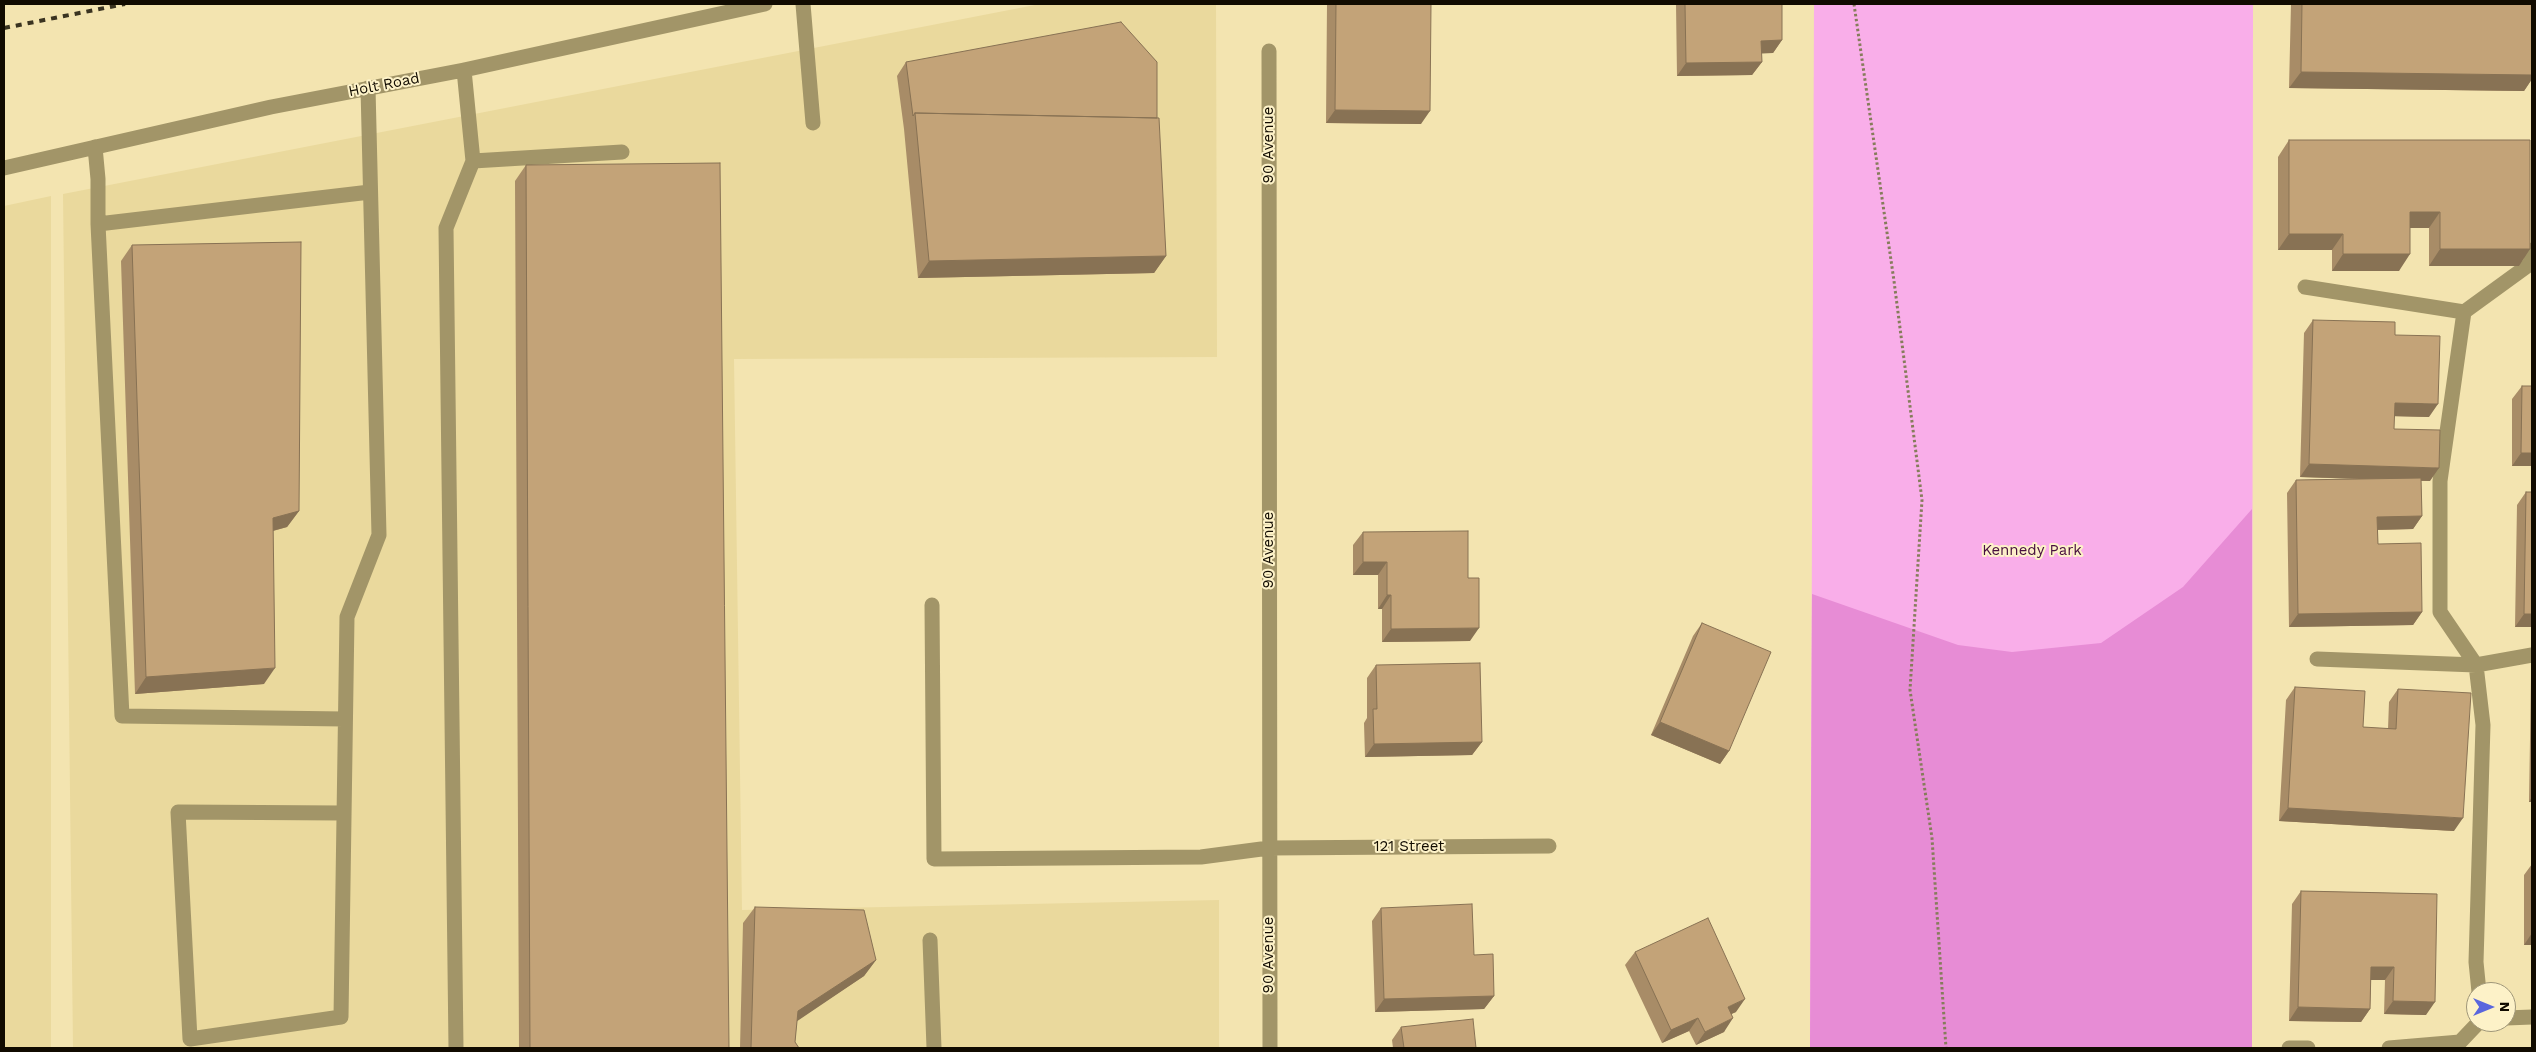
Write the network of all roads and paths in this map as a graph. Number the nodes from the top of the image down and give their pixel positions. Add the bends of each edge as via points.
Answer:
1 (765, 4) edge
2 (803, 4) edge
3 (1854, 4) edge
4 (1268, 52) dead end
5 (464, 70) junction
6 (368, 88) junction
7 (813, 123) dead end
8 (95, 147) junction
9 (622, 152) dead end
10 (473, 161) junction
11 (4, 168) edge
12 (370, 192) junction
13 (98, 224) junction
14 (2532, 250) edge
15 (2305, 287) dead end
16 (2464, 312) junction
17 (932, 605) dead end
18 (2532, 655) edge
19 (2317, 659) dead end
20 (2476, 665) junction
21 (344, 720) junction
22 (342, 813) junction
23 (1549, 846) dead end
24 (1268, 848) junction
25 (930, 940) dead end
26 (2478, 982) edge
27 (2532, 1017) edge
28 (2516, 1018) edge
29 (2470, 1032) edge
30 (456, 1048) edge
31 (934, 1048) edge
32 (1270, 1048) edge
33 (1946, 1048) edge
34 (2289, 1048) edge
35 (2308, 1048) edge
36 (2389, 1048) edge

1 - 5 street, Holt Road
2 - 7 street
3 - 33 path via 1922,500 1910,690 1932,838
4 - 24 street, 90 Avenue
5 - 6 street, Holt Road
5 - 10 street
6 - 8 street, Holt Road
6 - 12 street
8 - 11 street, Holt Road
8 - 13 street
9 - 10 street
10 - 30 street via 446,228
12 - 13 street
12 - 21 street via 379,535 347,617
13 - 21 street via 122,716
14 - 16 street via 2530,264
15 - 16 street
16 - 20 street via 2440,480 2440,612
17 - 24 street, 121 Street via 934,859 1201,857
18 - 20 street
19 - 20 street
20 - 26 street via 2483,725
21 - 22 street
22 - 22 street via 341,1017 190,1039 178,812
23 - 24 street, 121 Street
24 - 32 street, 90 Avenue
25 - 31 street
27 - 28 street
29 - 36 street via 2460,1042
34 - 35 street

